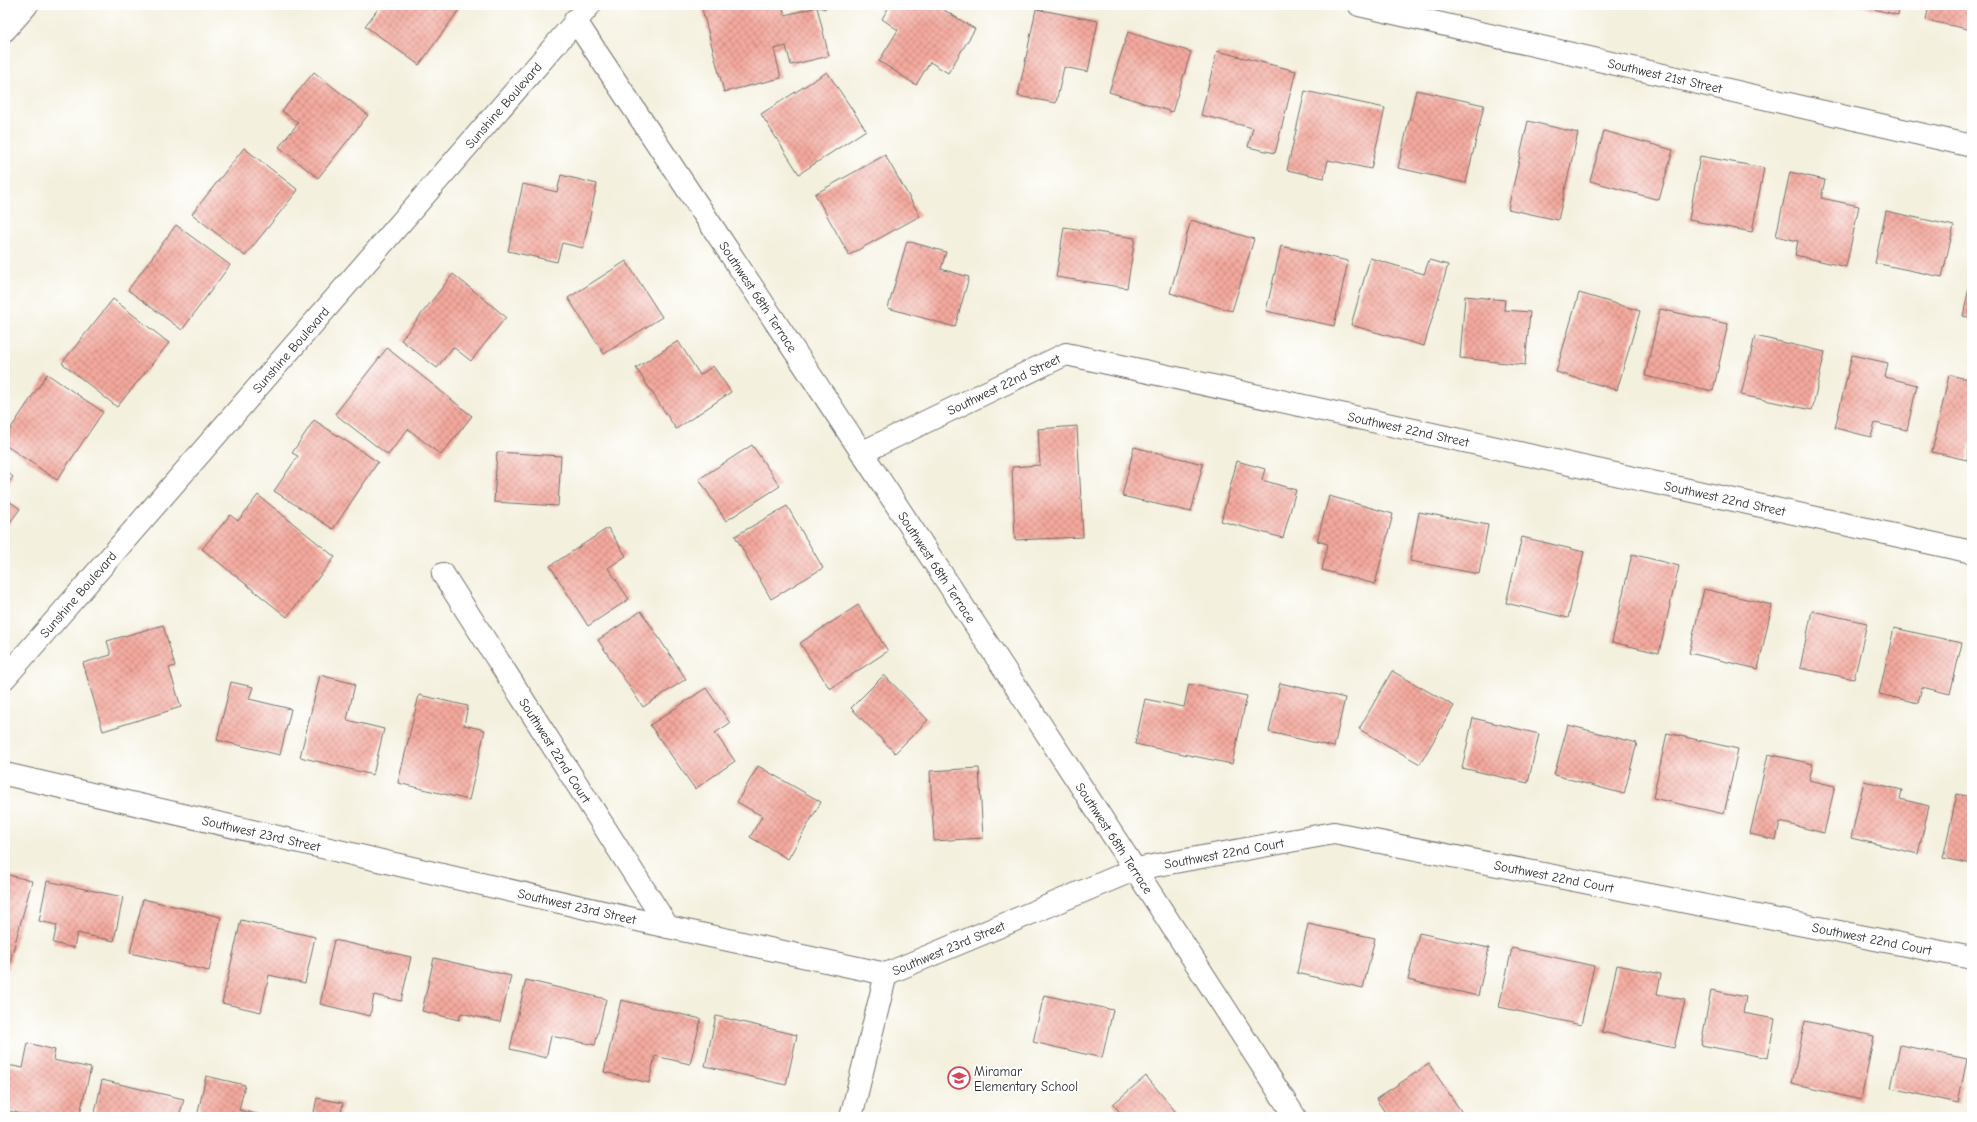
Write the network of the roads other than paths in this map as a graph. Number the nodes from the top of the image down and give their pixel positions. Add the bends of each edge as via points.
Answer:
1 (27, 5) edge
2 (590, 5) edge
3 (1359, 5) edge
4 (575, 20) junction
5 (5, 30) edge
6 (1972, 146) edge
7 (863, 452) junction
8 (1972, 552) edge
9 (443, 574) dead end
10 (5, 678) edge
11 (5, 774) edge
12 (1136, 869) junction
13 (668, 927) junction
14 (1972, 958) edge
15 (886, 974) junction
16 (851, 1117) edge
17 (1295, 1117) edge

1 - 5 main road
2 - 4 main road, Sunshine Boulevard
3 - 6 main road, Southwest 21st Street
4 - 7 main road, Southwest 68th Terrace
4 - 10 main road, Sunshine Boulevard
7 - 8 main road, Southwest 22nd Street via 1066,354
7 - 12 main road, Southwest 68th Terrace
9 - 13 main road, Southwest 22nd Court
11 - 13 main road, Southwest 23rd Street
12 - 14 main road, Southwest 22nd Court via 1334,833
12 - 15 main road, Southwest 23rd Street
12 - 17 main road, Southwest 68th Terrace
13 - 15 main road, Southwest 23rd Street
15 - 16 main road

